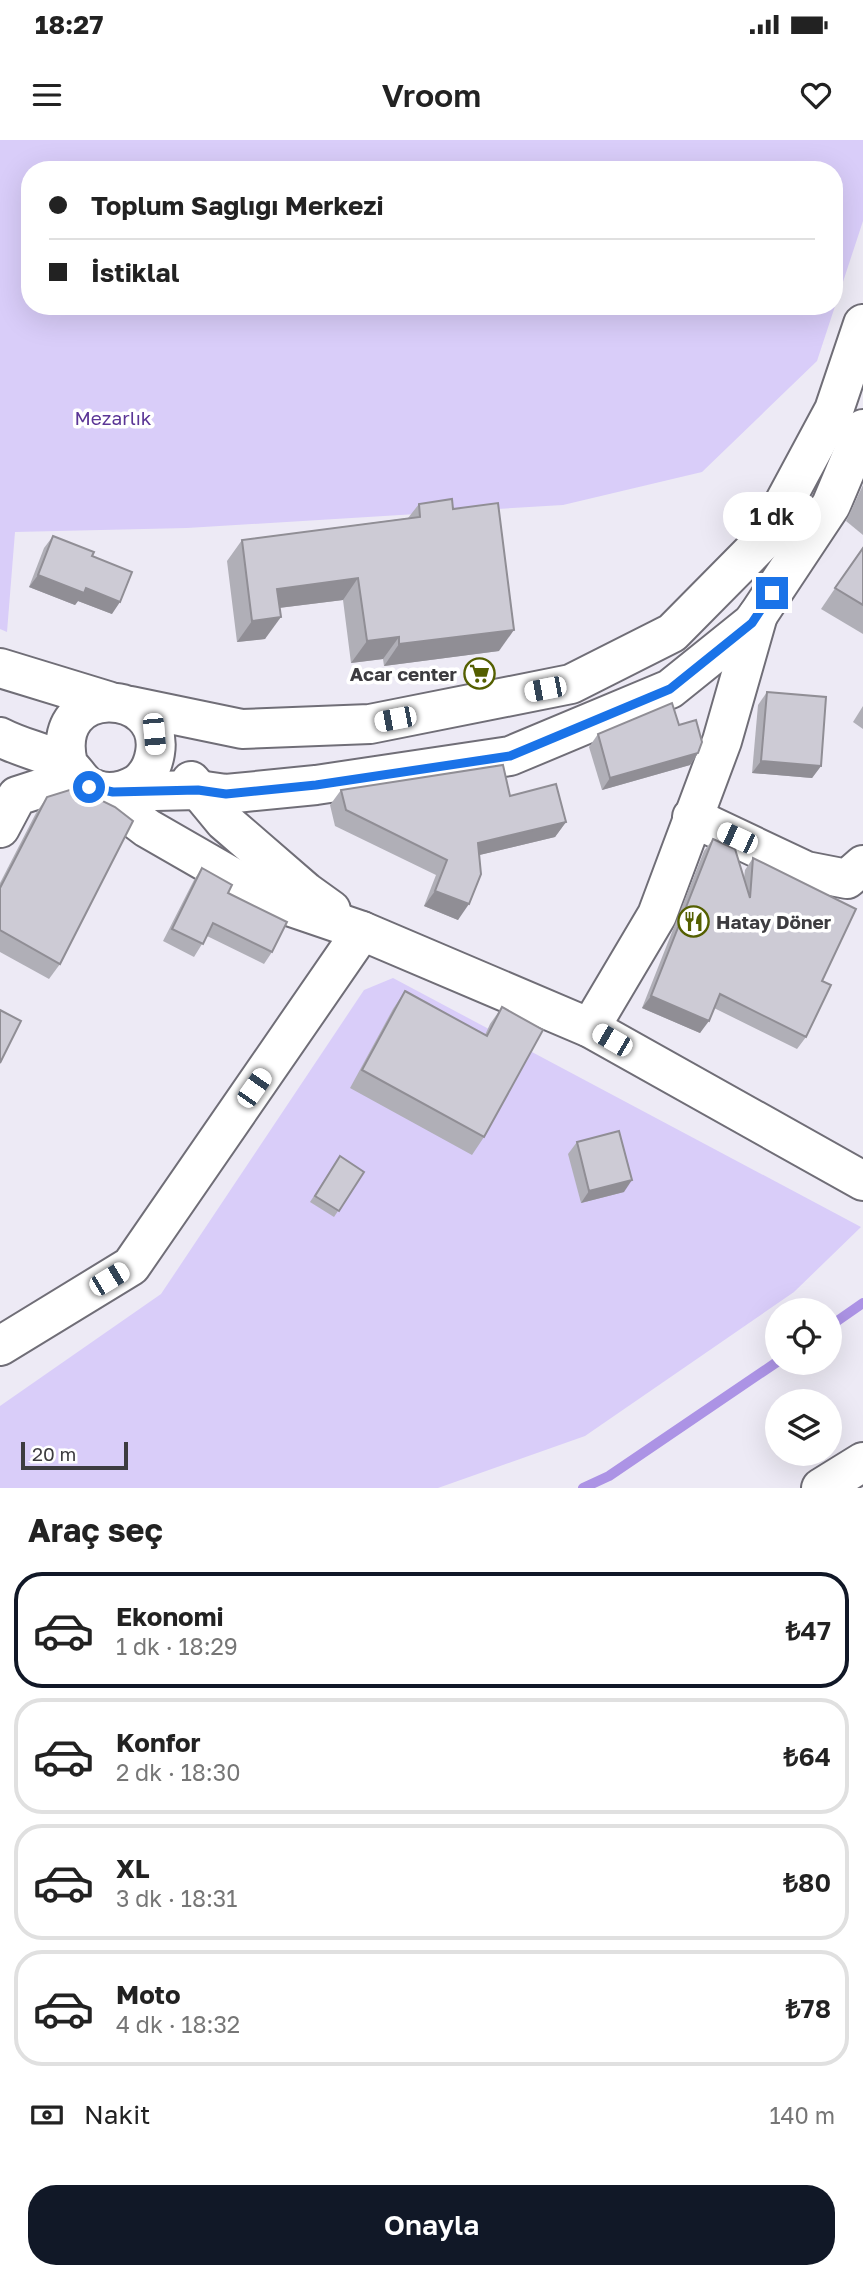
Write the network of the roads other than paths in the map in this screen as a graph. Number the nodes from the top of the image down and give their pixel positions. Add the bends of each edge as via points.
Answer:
1 (863, 324) edge
2 (863, 429) edge
3 (758, 615) junction
4 (0, 668) edge
5 (131, 714) junction
6 (0, 737) edge
7 (89, 781) junction
8 (198, 790) junction
9 (692, 817) junction
10 (0, 828) edge
11 (863, 865) edge
12 (362, 931) junction
13 (590, 1028) junction
14 (863, 1181) edge
15 (0, 1346) edge
16 (863, 1462) edge
17 (821, 1488) edge

1 - 5 street via 834,410 764,540 672,633 570,684 370,723 242,729
2 - 3 street via 831,505
3 - 8 street via 670,689 510,756 316,785 226,794
3 - 9 street via 722,741
4 - 5 street
5 - 7 street via 84,709 73,721 65,752
5 - 7 street via 156,750 151,768 129,789
5 - 8 street
6 - 7 street
7 - 8 street
7 - 10 street via 17,796
7 - 12 street via 147,828 274,901
8 - 12 street via 224,821 306,892
9 - 11 street via 806,871 847,879
9 - 13 street via 657,915
12 - 13 street
12 - 15 street via 131,1266
13 - 14 street
16 - 17 street

